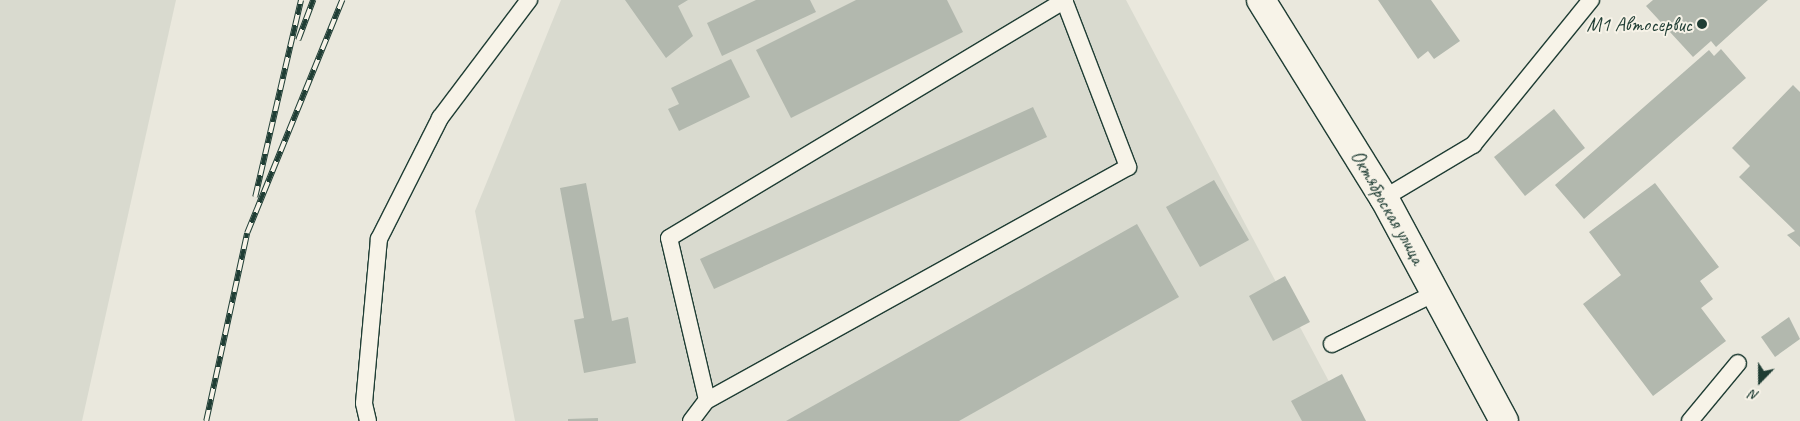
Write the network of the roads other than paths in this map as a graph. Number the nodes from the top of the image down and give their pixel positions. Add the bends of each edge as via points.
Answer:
1 (529, 0) edge
2 (1064, 0) edge
3 (1261, 0) edge
4 (1592, 0) edge
5 (1384, 198) junction
6 (1438, 292) junction
7 (1332, 344) dead end
8 (1738, 363) dead end
9 (707, 400) junction
10 (368, 421) edge
11 (691, 421) edge
12 (1504, 421) edge
13 (1690, 421) edge

1 - 10 lane via 440,118 379,239 364,404
2 - 9 lane via 669,238
2 - 9 lane via 1128,167
3 - 5 main road, Октябрьская улица
4 - 5 lane via 1473,145
5 - 6 main road, Октябрьская улица
6 - 7 lane
6 - 12 main road, Октябрьская улица
8 - 13 lane
9 - 11 lane

